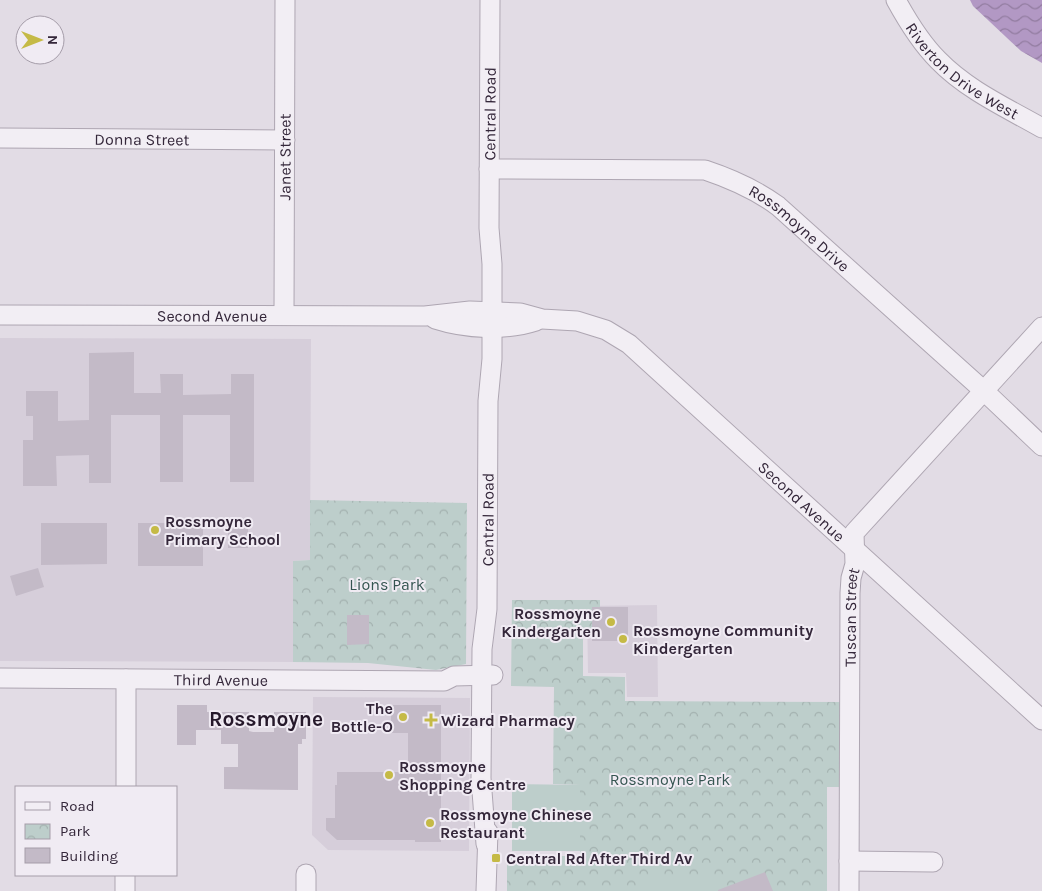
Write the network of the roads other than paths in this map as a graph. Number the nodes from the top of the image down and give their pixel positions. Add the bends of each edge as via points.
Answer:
1 (286, 0) edge
2 (490, 0) edge
3 (896, 0) edge
4 (1042, 128) edge
5 (0, 138) edge
6 (285, 140) junction
7 (489, 169) junction
8 (0, 314) edge
9 (284, 315) junction
10 (487, 319) junction
11 (1042, 327) edge
12 (983, 390) junction
13 (1042, 446) edge
14 (854, 549) junction
15 (0, 678) edge
16 (126, 679) junction
17 (487, 681) junction
18 (1042, 720) edge
19 (126, 786) edge
20 (849, 861) junction
21 (933, 862) dead end
22 (125, 876) edge
23 (125, 891) edge
24 (486, 891) edge
25 (849, 891) edge

1 - 6 street, Janet Street
2 - 7 street, Central Road
3 - 4 street, Riverton Drive West via 939,61 984,96
5 - 6 street, Donna Street
6 - 9 street, Janet Street
7 - 10 street, Central Road via 489,228 481,264
7 - 12 street, Rossmoyne Drive via 705,170 730,178 761,193 778,206
8 - 9 street, Second Avenue
9 - 10 street, Second Avenue via 425,316 451,324
10 - 14 street, Second Avenue via 520,326 542,319 577,321 606,330 628,344
10 - 17 street, Central Road via 482,360 488,401 487,609 493,647
11 - 12 street, Tuscan Street
12 - 13 street, Rossmoyne Drive
12 - 14 street, Tuscan Street via 854,533
14 - 18 street, Second Avenue
14 - 20 street, Tuscan Street via 855,564 850,578
15 - 16 street, Third Avenue
16 - 17 street, Third Avenue via 444,681 451,686
16 - 19 street
17 - 24 street, Central Road via 492,788 486,844
20 - 21 street
20 - 25 street, Tuscan Street
22 - 23 street

